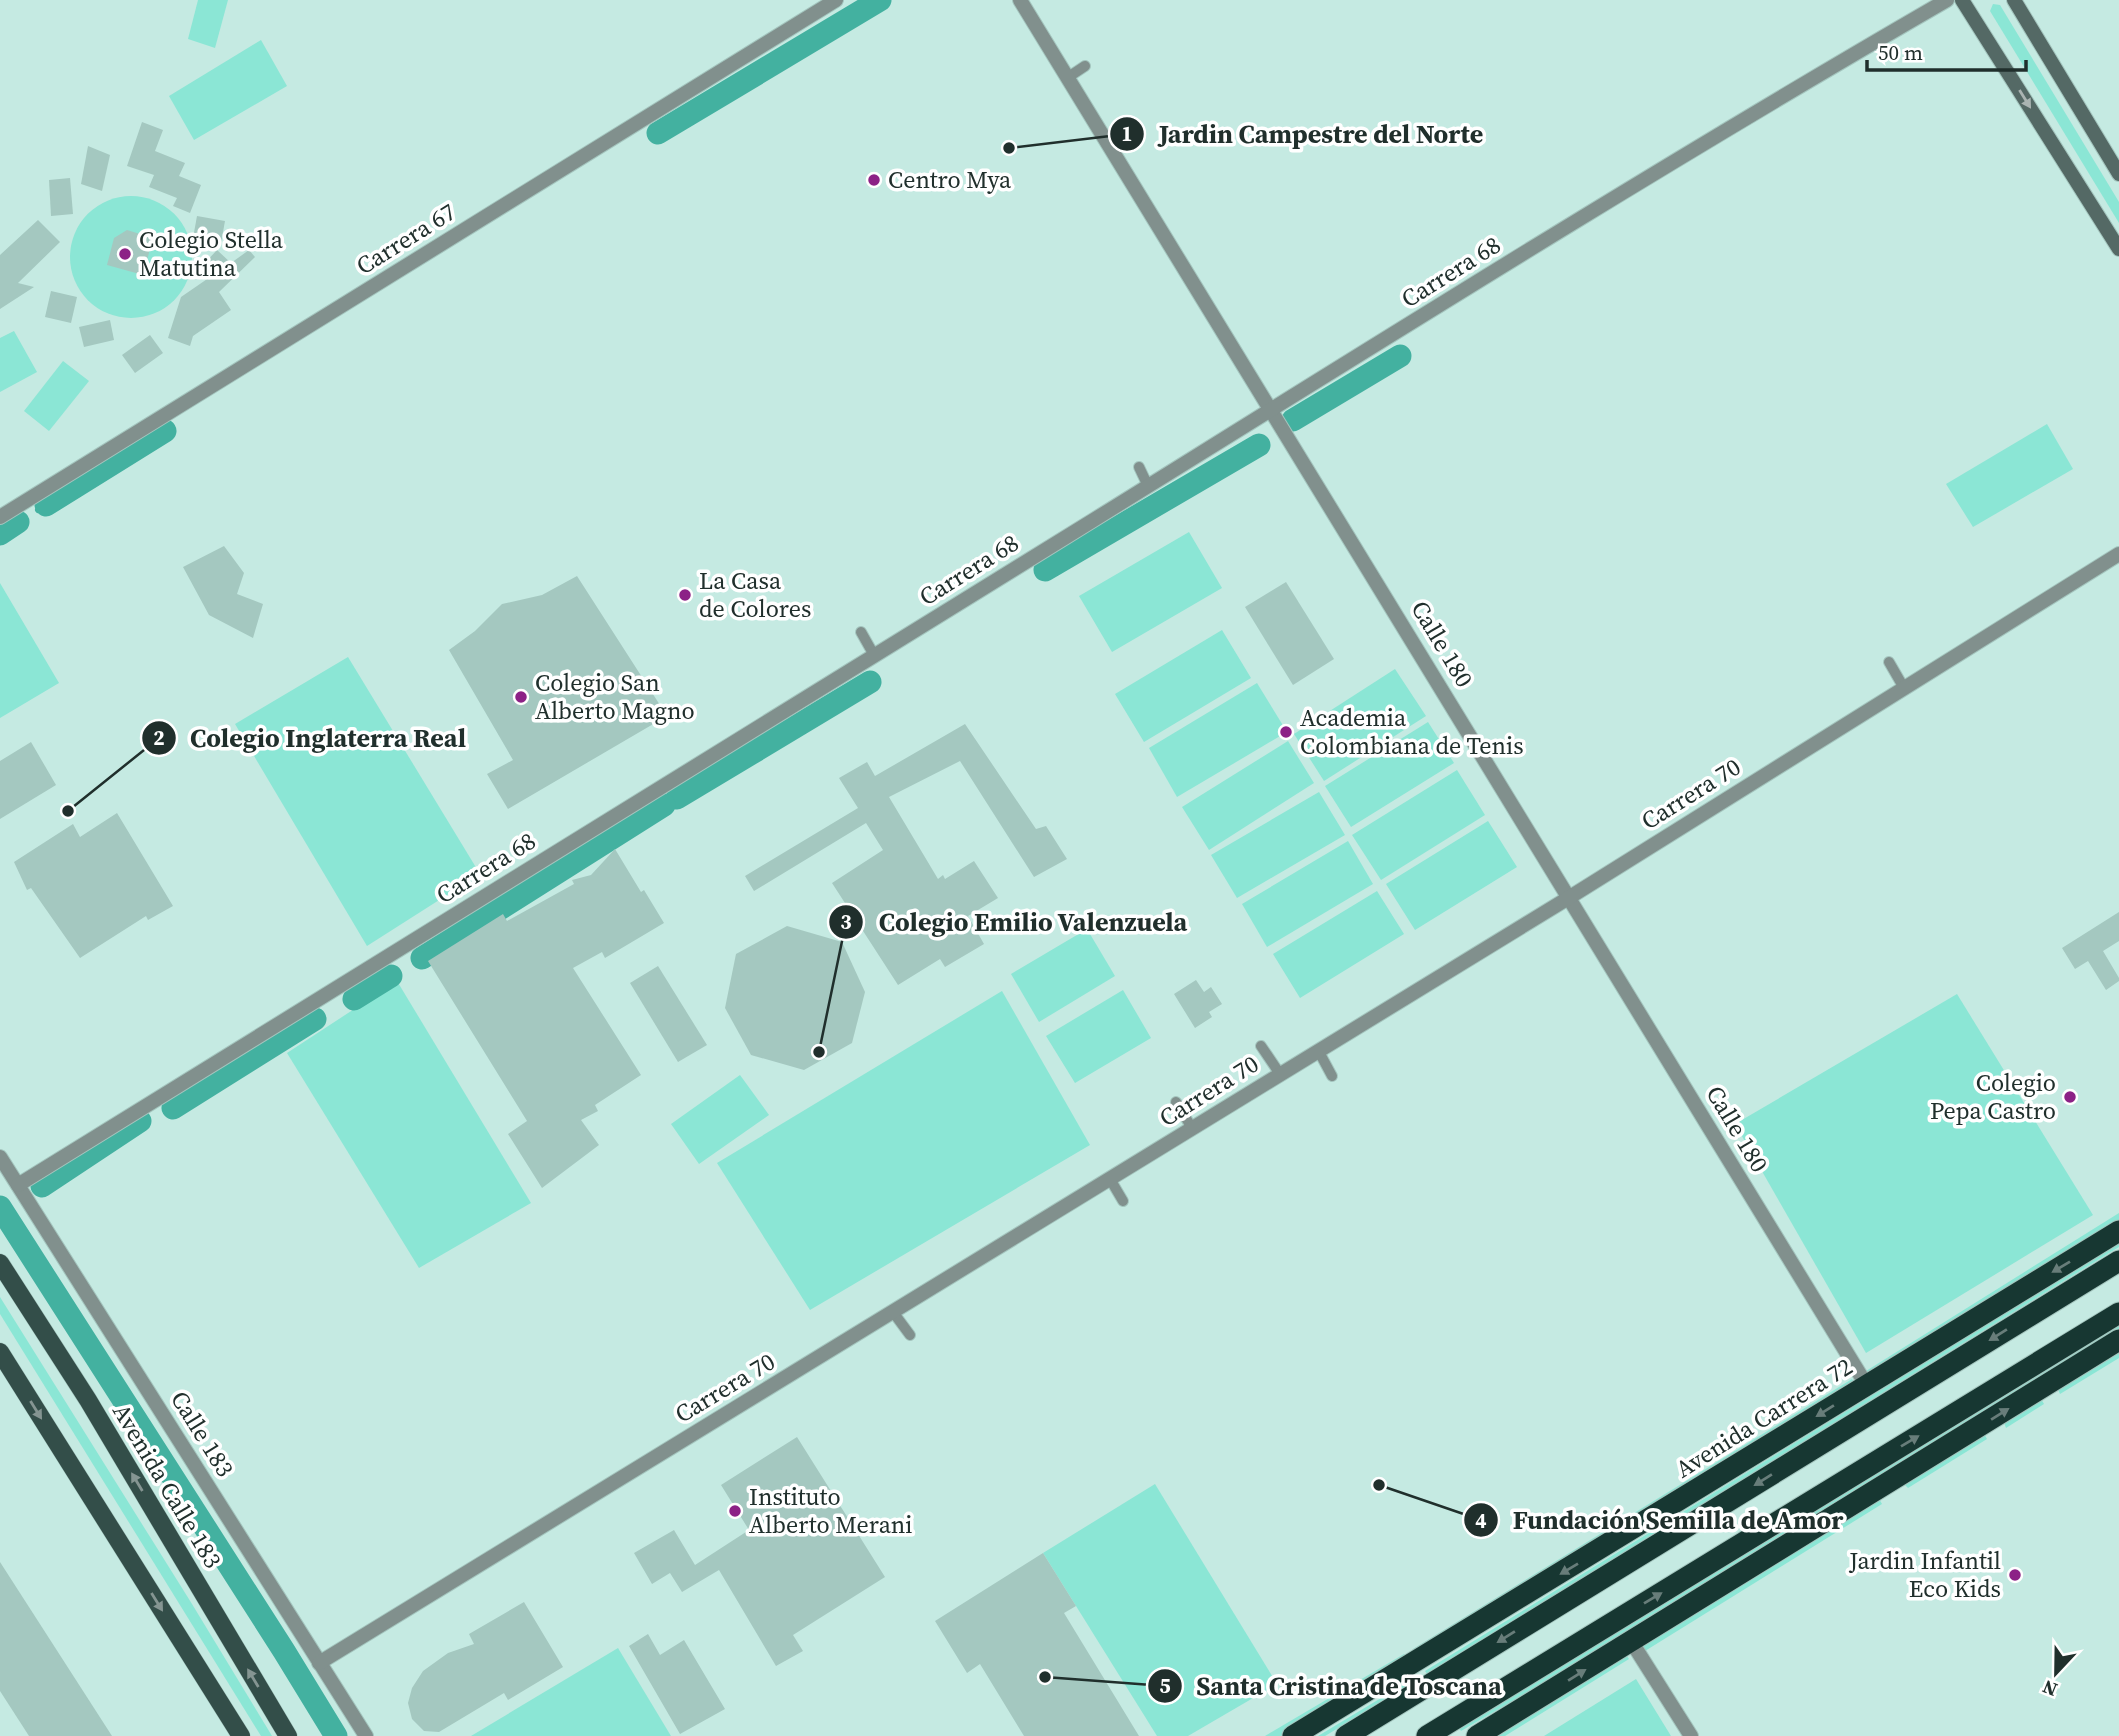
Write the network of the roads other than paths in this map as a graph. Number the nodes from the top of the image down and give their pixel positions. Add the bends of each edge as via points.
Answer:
1 (836, 0) edge
2 (1020, 0) edge
3 (1947, 0) edge
4 (1962, 0) edge
5 (2014, 0) edge
6 (1085, 66) dead end
7 (1067, 78) junction
8 (2119, 174) edge
9 (2119, 249) edge
10 (1271, 409) junction
11 (1139, 467) dead end
12 (1148, 486) junction
13 (0, 517) edge
14 (2119, 554) edge
15 (861, 632) dead end
16 (874, 655) junction
17 (1889, 662) dead end
18 (1904, 688) junction
19 (1570, 897) junction
20 (1261, 1046) dead end
21 (1318, 1050) junction
22 (1280, 1074) junction
23 (1332, 1076) dead end
24 (1176, 1102) dead end
25 (1192, 1128) junction
26 (0, 1157) edge
27 (1110, 1179) junction
28 (18, 1185) junction
29 (1123, 1201) dead end
30 (2119, 1231) edge
31 (2119, 1261) edge
32 (0, 1263) edge
33 (893, 1311) junction
34 (2119, 1313) edge
35 (909, 1335) dead end
36 (2119, 1340) edge
37 (0, 1352) edge
38 (1867, 1386) junction
39 (1631, 1641) junction
40 (319, 1663) junction
41 (241, 1736) edge
42 (288, 1736) edge
43 (366, 1736) edge
44 (1293, 1736) edge
45 (1346, 1736) edge
46 (1427, 1736) edge
47 (1477, 1736) edge
48 (1690, 1736) edge

1 - 13 street, Carrera 67
2 - 7 street, Calle 180
3 - 10 street, Carrera 68
4 -> 9 street
5 - 8 street
6 - 7 lane
7 - 10 street, Calle 180
10 - 12 street, Carrera 68
10 - 19 street, Calle 180
11 - 12 lane
12 - 16 street, Carrera 68
14 - 18 street, Carrera 70
15 - 16 lane
16 - 28 street, Carrera 68
17 - 18 lane
18 - 19 street, Carrera 70
19 - 21 street, Carrera 70
19 - 38 street, Calle 180
20 - 22 lane
21 - 22 street, Carrera 70
21 - 23 lane
22 - 25 street, Carrera 70
24 - 25 lane
25 - 27 street, Carrera 70
26 - 28 street, Calle 183
27 - 29 lane
27 - 33 street, Carrera 70
28 - 40 street, Calle 183
30 -> 38 highway, Avenida Carrera 72
31 -> 45 highway
42 -> 32 main road, Avenida Calle 183 via 95,1412
33 - 35 lane
33 - 40 street, Carrera 70
46 -> 34 highway
39 -> 36 highway
37 -> 41 main road
38 -> 44 highway, Avenida Carrera 72
47 -> 39 highway
39 - 48 street
40 - 43 street, Calle 183

